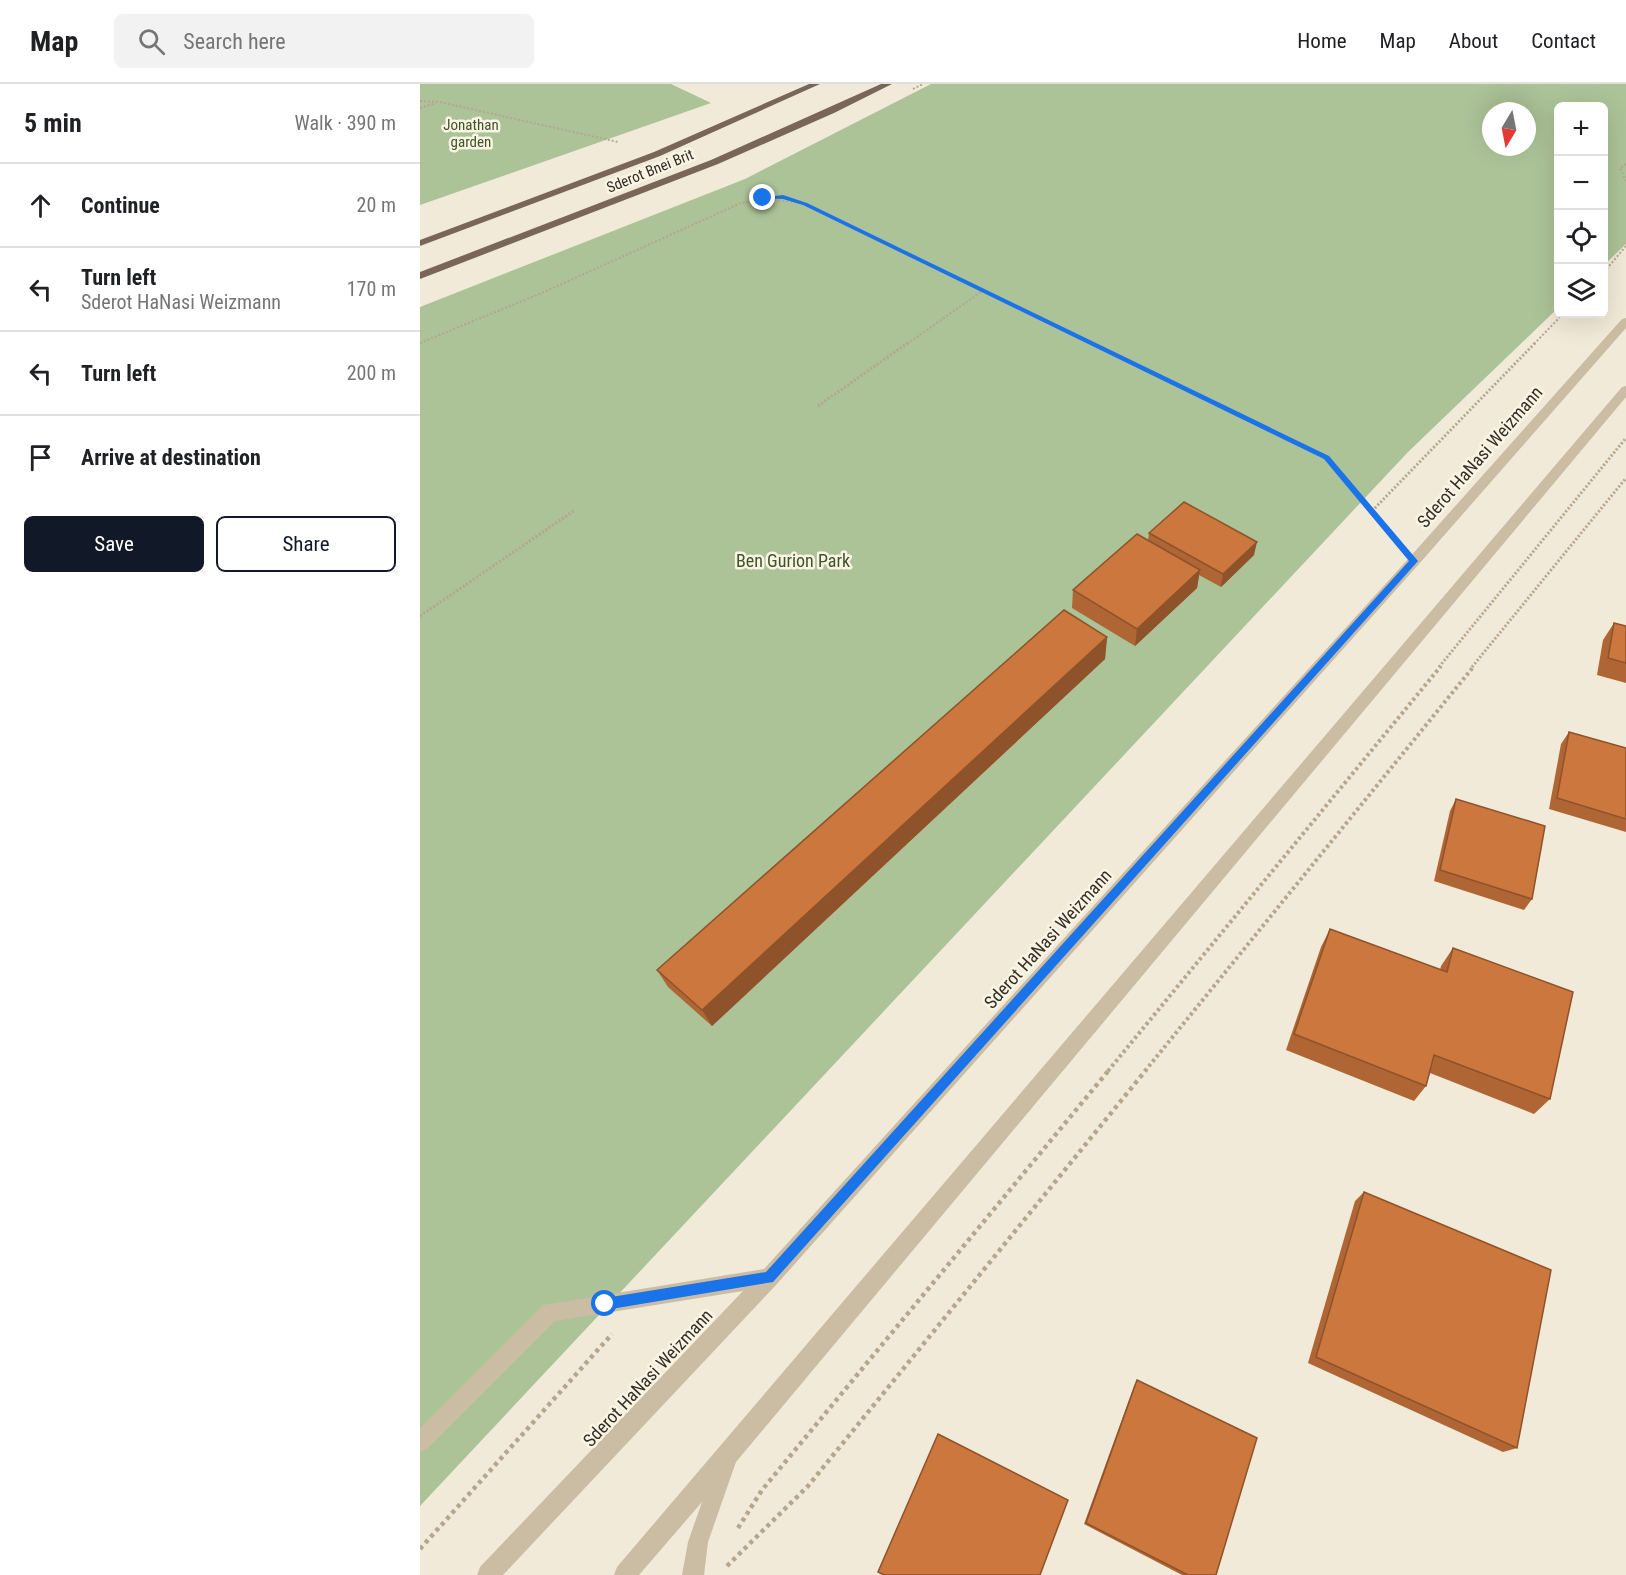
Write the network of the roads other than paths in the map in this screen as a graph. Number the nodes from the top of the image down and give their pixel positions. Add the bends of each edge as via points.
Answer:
1 (816, 84) edge
2 (888, 84) edge
3 (420, 243) edge
4 (420, 276) edge
5 (1626, 321) edge
6 (1626, 390) edge
7 (769, 1278) junction
8 (420, 1442) edge
9 (728, 1456) junction
10 (488, 1575) edge
11 (625, 1575) edge
12 (693, 1575) edge

1 - 3 main road, Sderot Bnei Brit via 657,154
2 - 4 main road, Sderot Bnei Brit via 716,161
5 - 7 street, Sderot HaNasi Weizmann
6 - 9 street
7 - 8 street via 550,1312
7 - 10 street, Sderot HaNasi Weizmann
9 - 11 street
9 - 12 street via 698,1542

